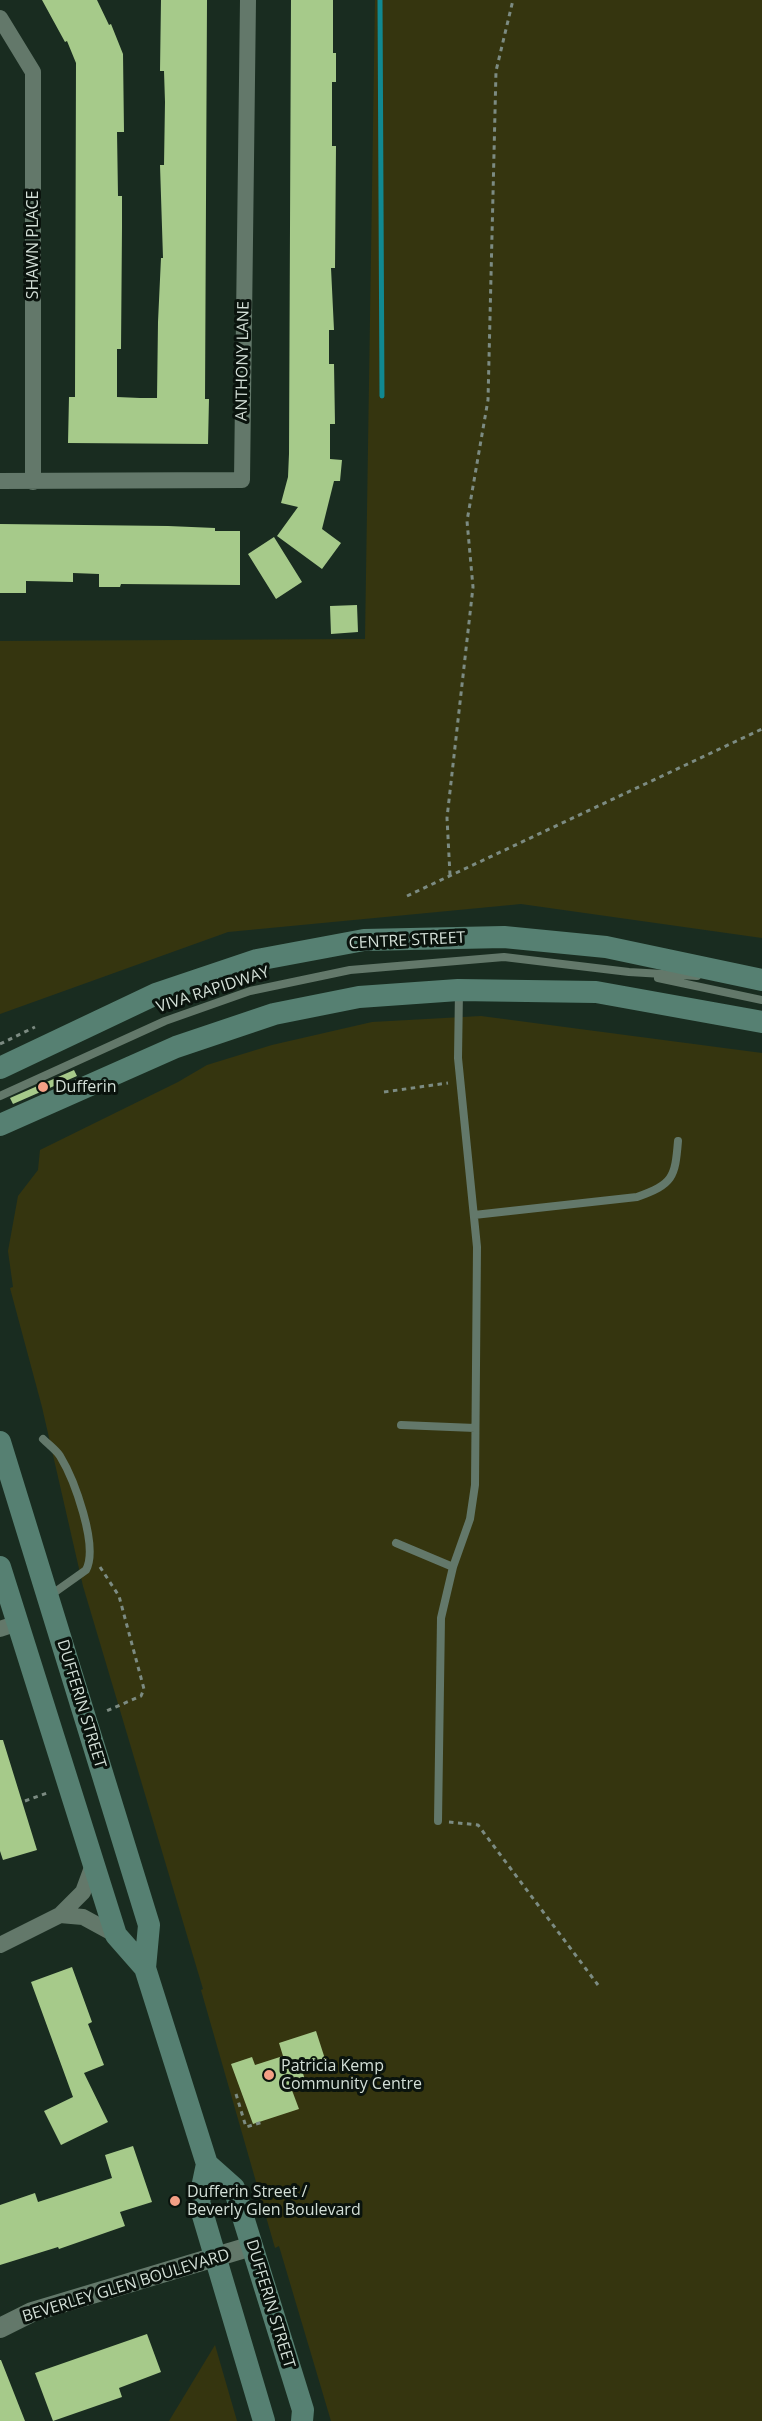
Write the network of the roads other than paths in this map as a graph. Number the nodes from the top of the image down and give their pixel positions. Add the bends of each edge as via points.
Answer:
1 (248, 0) edge
2 (0, 19) edge
3 (0, 481) edge
4 (33, 482) junction
5 (628, 972) junction
6 (762, 981) edge
7 (459, 990) junction
8 (762, 1000) edge
9 (762, 1022) edge
10 (0, 1068) edge
11 (0, 1096) edge
12 (0, 1125) edge
13 (678, 1141) dead end
14 (474, 1215) junction
15 (401, 1425) dead end
16 (476, 1428) junction
17 (43, 1439) dead end
18 (0, 1442) edge
19 (0, 1487) edge
20 (396, 1543) dead end
21 (0, 1567) edge
22 (453, 1567) junction
23 (46, 1590) junction
24 (9, 1626) edge
25 (438, 1821) road end
26 (94, 1862) junction
27 (60, 1915) junction
28 (116, 1935) junction
29 (0, 1944) edge
30 (145, 1968) junction
31 (207, 2164) junction
32 (252, 2246) junction
33 (216, 2259) junction
34 (0, 2328) edge
35 (264, 2421) edge
36 (302, 2421) edge

1 - 4 street, ANTHONY LANE via 242,480
2 - 4 street, SHAWN PLACE via 33,72
3 - 4 street, ANTHONY LANE
5 - 6 lane, VIVA RAPIDWAY
5 - 8 lane, VIVA RAPIDWAY
5 - 11 lane, VIVA RAPIDWAY via 504,957 350,970 250,991 165,1021
6 - 10 main road, CENTRE STREET via 606,947 504,938 364,940 257,960 156,994
7 - 9 main road via 596,992
7 - 12 main road via 359,997 274,1014 176,1047
7 - 14 lane via 458,1058
13 - 14 lane via 676,1165 669,1180 661,1188 637,1197
14 - 16 lane
15 - 16 lane
16 - 22 lane via 470,1519
17 - 23 lane via 59,1454 76,1490 89,1557 86,1570
18 - 23 main road, DUFFERIN STREET
19 - 23 main road
20 - 22 lane
21 - 24 main road, DUFFERIN STREET
22 - 25 lane via 441,1618
23 - 30 main road, DUFFERIN STREET via 149,1925
24 - 26 main road, DUFFERIN STREET
26 - 27 street via 83,1892
26 - 28 main road, DUFFERIN STREET
27 - 28 street via 83,1917
27 - 29 street
28 - 30 main road, DUFFERIN STREET
30 - 31 main road, DUFFERIN STREET
31 - 32 main road, DUFFERIN STREET via 234,2188
31 - 33 main road, DUFFERIN STREET via 200,2202
32 - 33 street, BEVERLEY GLEN BOULEVARD
32 - 36 main road, DUFFERIN STREET via 303,2410
33 - 34 street, BEVERLEY GLEN BOULEVARD via 32,2312
33 - 35 main road, DUFFERIN STREET

